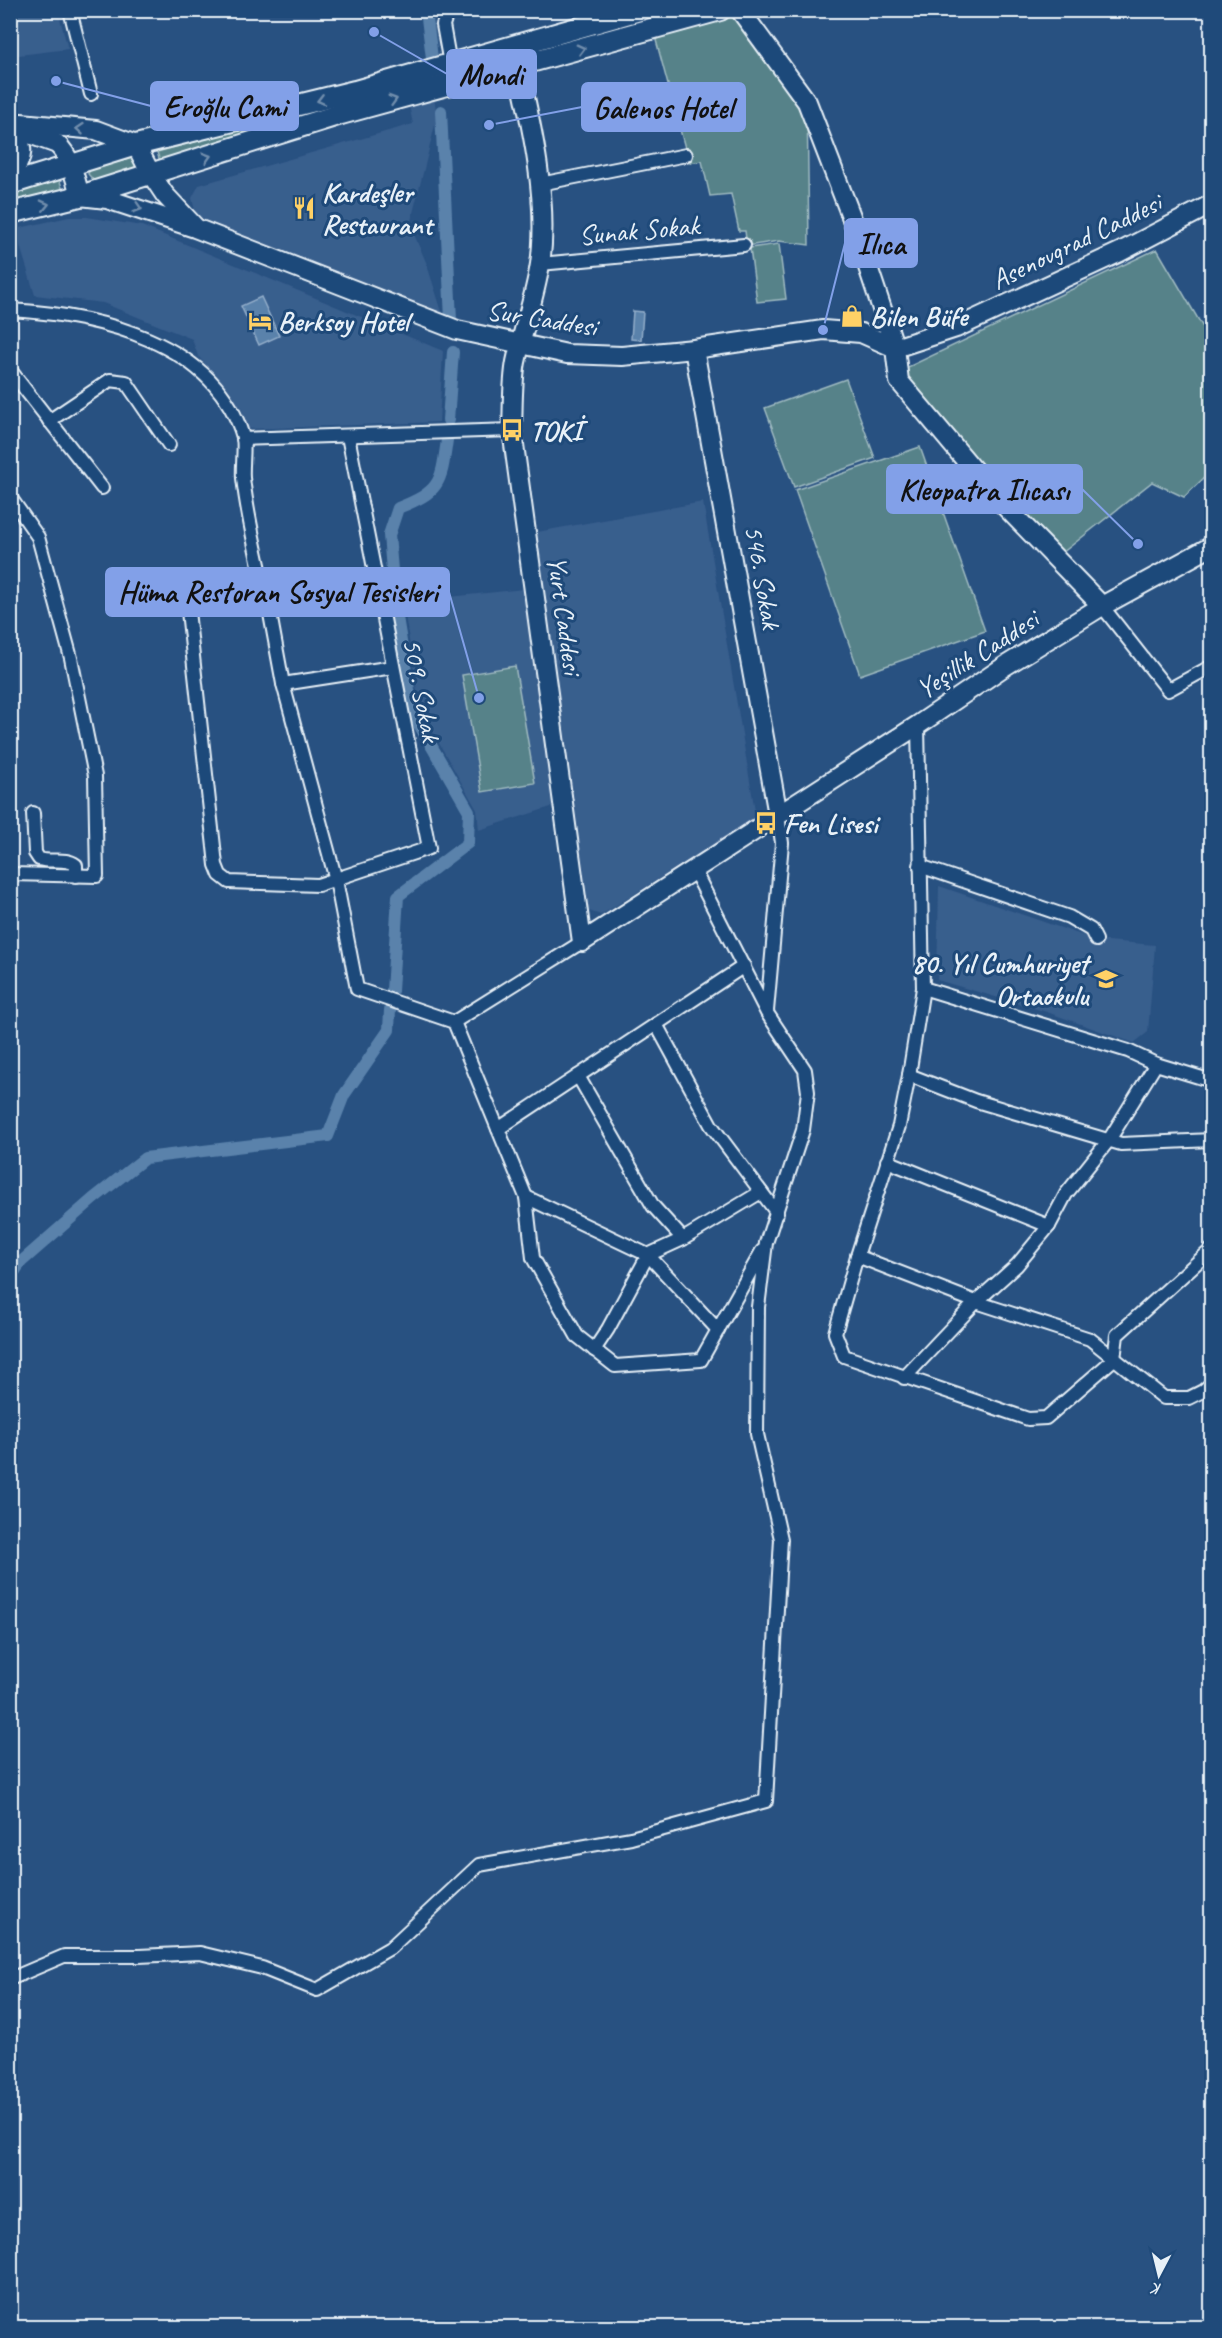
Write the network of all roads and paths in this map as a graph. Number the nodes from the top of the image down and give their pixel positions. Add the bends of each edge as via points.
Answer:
1 (70, 10) edge
2 (448, 10) edge
3 (640, 10) edge
4 (720, 10) edge
5 (740, 10) edge
6 (450, 64) junction
7 (519, 66) junction
8 (91, 94) dead end
9 (10, 122) edge
10 (10, 127) edge
11 (10, 133) edge
12 (136, 145) junction
13 (686, 154) dead end
14 (72, 166) junction
15 (10, 174) edge
16 (151, 174) junction
17 (10, 184) edge
18 (540, 184) junction
19 (81, 196) junction
20 (1212, 204) edge
21 (10, 213) edge
22 (195, 228) junction
23 (744, 245) dead end
24 (540, 264) junction
25 (10, 310) edge
26 (521, 344) junction
27 (895, 348) junction
28 (694, 349) junction
29 (10, 370) edge
30 (49, 421) junction
31 (512, 430) junction
32 (348, 436) junction
33 (243, 440) junction
34 (169, 445) dead end
35 (102, 488) dead end
36 (10, 497) edge
37 (1212, 546) edge
38 (268, 603) junction
39 (1102, 606) junction
40 (1212, 666) edge
41 (393, 667) junction
42 (283, 684) junction
43 (918, 725) junction
44 (33, 813) dead end
45 (778, 815) junction
46 (920, 866) junction
47 (694, 870) junction
48 (10, 874) edge
49 (76, 876) junction
50 (336, 880) junction
51 (1096, 940) dead end
52 (582, 942) junction
53 (744, 966) junction
54 (923, 988) junction
55 (767, 1013) junction
56 (454, 1022) junction
57 (656, 1024) junction
58 (1156, 1064) junction
59 (909, 1075) junction
60 (578, 1076) junction
61 (1212, 1081) edge
62 (498, 1129) junction
63 (1109, 1140) junction
64 (1212, 1140) edge
65 (887, 1161) junction
66 (761, 1191) junction
67 (526, 1197) junction
68 (777, 1213) junction
69 (1048, 1226) junction
70 (683, 1239) junction
71 (766, 1244) junction
72 (1212, 1249) edge
73 (648, 1255) junction
74 (856, 1256) junction
75 (976, 1302) junction
76 (718, 1330) junction
77 (594, 1350) junction
78 (1114, 1359) junction
79 (904, 1378) junction
80 (1212, 1383) edge
81 (10, 1979) edge

1 - 8 street
2 - 6 street via 443,25
3 - 6 main road
7 -> 4 main road
5 - 27 main road via 807,102 843,192
6 -> 12 main road
16 -> 7 main road via 341,114
7 - 18 main road, Yurt Caddesi
12 -> 9 main road via 96,130
10 - 14 main road via 57,144
11 - 15 main road via 18,138 22,148 17,166
12 - 14 main road
12 - 16 main road
13 - 18 street
14 - 17 main road
14 - 19 main road
16 - 19 main road
16 - 22 main road, Sur Caddesi
18 - 24 main road, Yurt Caddesi
21 -> 19 main road
19 -> 22 main road, Sur Caddesi via 107,199
20 - 27 main road, Asenovgrad Caddesi via 1120,252 956,328
22 - 26 main road, Sur Caddesi via 457,330
23 - 24 street, Sunak Sokak
24 - 26 main road, Yurt Caddesi
25 - 33 street via 75,317 110,326 172,351 211,381 231,411
26 - 28 main road, Sur Caddesi via 567,354 622,356
26 - 31 main road, Yurt Caddesi
27 - 28 main road, Sur Caddesi via 861,333 823,330
27 - 39 main road via 899,381 998,499
28 - 45 main road, 546. Sokak
29 - 30 street
30 - 34 street via 110,380 126,382
30 - 35 street
31 - 32 street
31 - 52 main road, Yurt Caddesi
32 - 33 street
32 - 41 street, 509. Sokak
33 - 38 street via 243,478
36 - 49 street via 38,537 71,658 95,776 97,876
37 - 39 main road, Yeşillik Caddesi
38 - 42 street
38 - 50 street via 187,602 216,865 229,882 298,886
39 - 40 street via 1168,690
39 - 43 main road, Yeşillik Caddesi
41 - 42 street
41 - 50 street, 509. Sokak via 429,848
42 - 50 street
43 - 45 main road, Yeşillik Caddesi
43 - 46 street
44 - 49 street via 35,853 39,859 70,861 76,865
45 - 47 main road
45 - 55 street via 782,843
46 - 51 street via 1069,917 1091,930
46 - 54 street
47 - 52 main road
47 - 53 street
48 - 49 street
50 - 56 street via 357,989
52 - 56 street
53 - 55 street
53 - 57 street
54 - 58 street via 1128,1051
54 - 59 street
55 - 68 street via 805,1070 808,1092 803,1130
56 - 62 street
57 - 60 street
57 - 66 street via 711,1125
58 - 61 street
58 - 63 street
59 - 63 street via 976,1101
59 - 65 street
60 - 62 street
60 - 70 street via 653,1206
62 - 67 street
63 - 64 street via 1121,1144
63 - 69 street via 1066,1194
65 - 69 street
65 - 74 street
66 - 68 street
66 - 70 street
67 - 73 street
67 - 77 street via 533,1258 577,1336
68 - 71 street
69 - 75 street via 1017,1265
70 - 73 street
71 - 76 street
71 - 81 street via 758,1306 757,1434 781,1539 766,1801 631,1838 479,1865 390,1948 317,1990 262,1968 200,1953 64,1956
72 - 78 street via 1117,1335
73 - 76 street
73 - 77 street
74 - 75 street
74 - 79 street via 835,1333 844,1356
75 - 78 street via 1089,1339
75 - 79 street
76 - 77 street via 701,1360 615,1366
78 - 79 street via 1046,1418 1028,1419
78 - 80 street via 1164,1398 1189,1398

